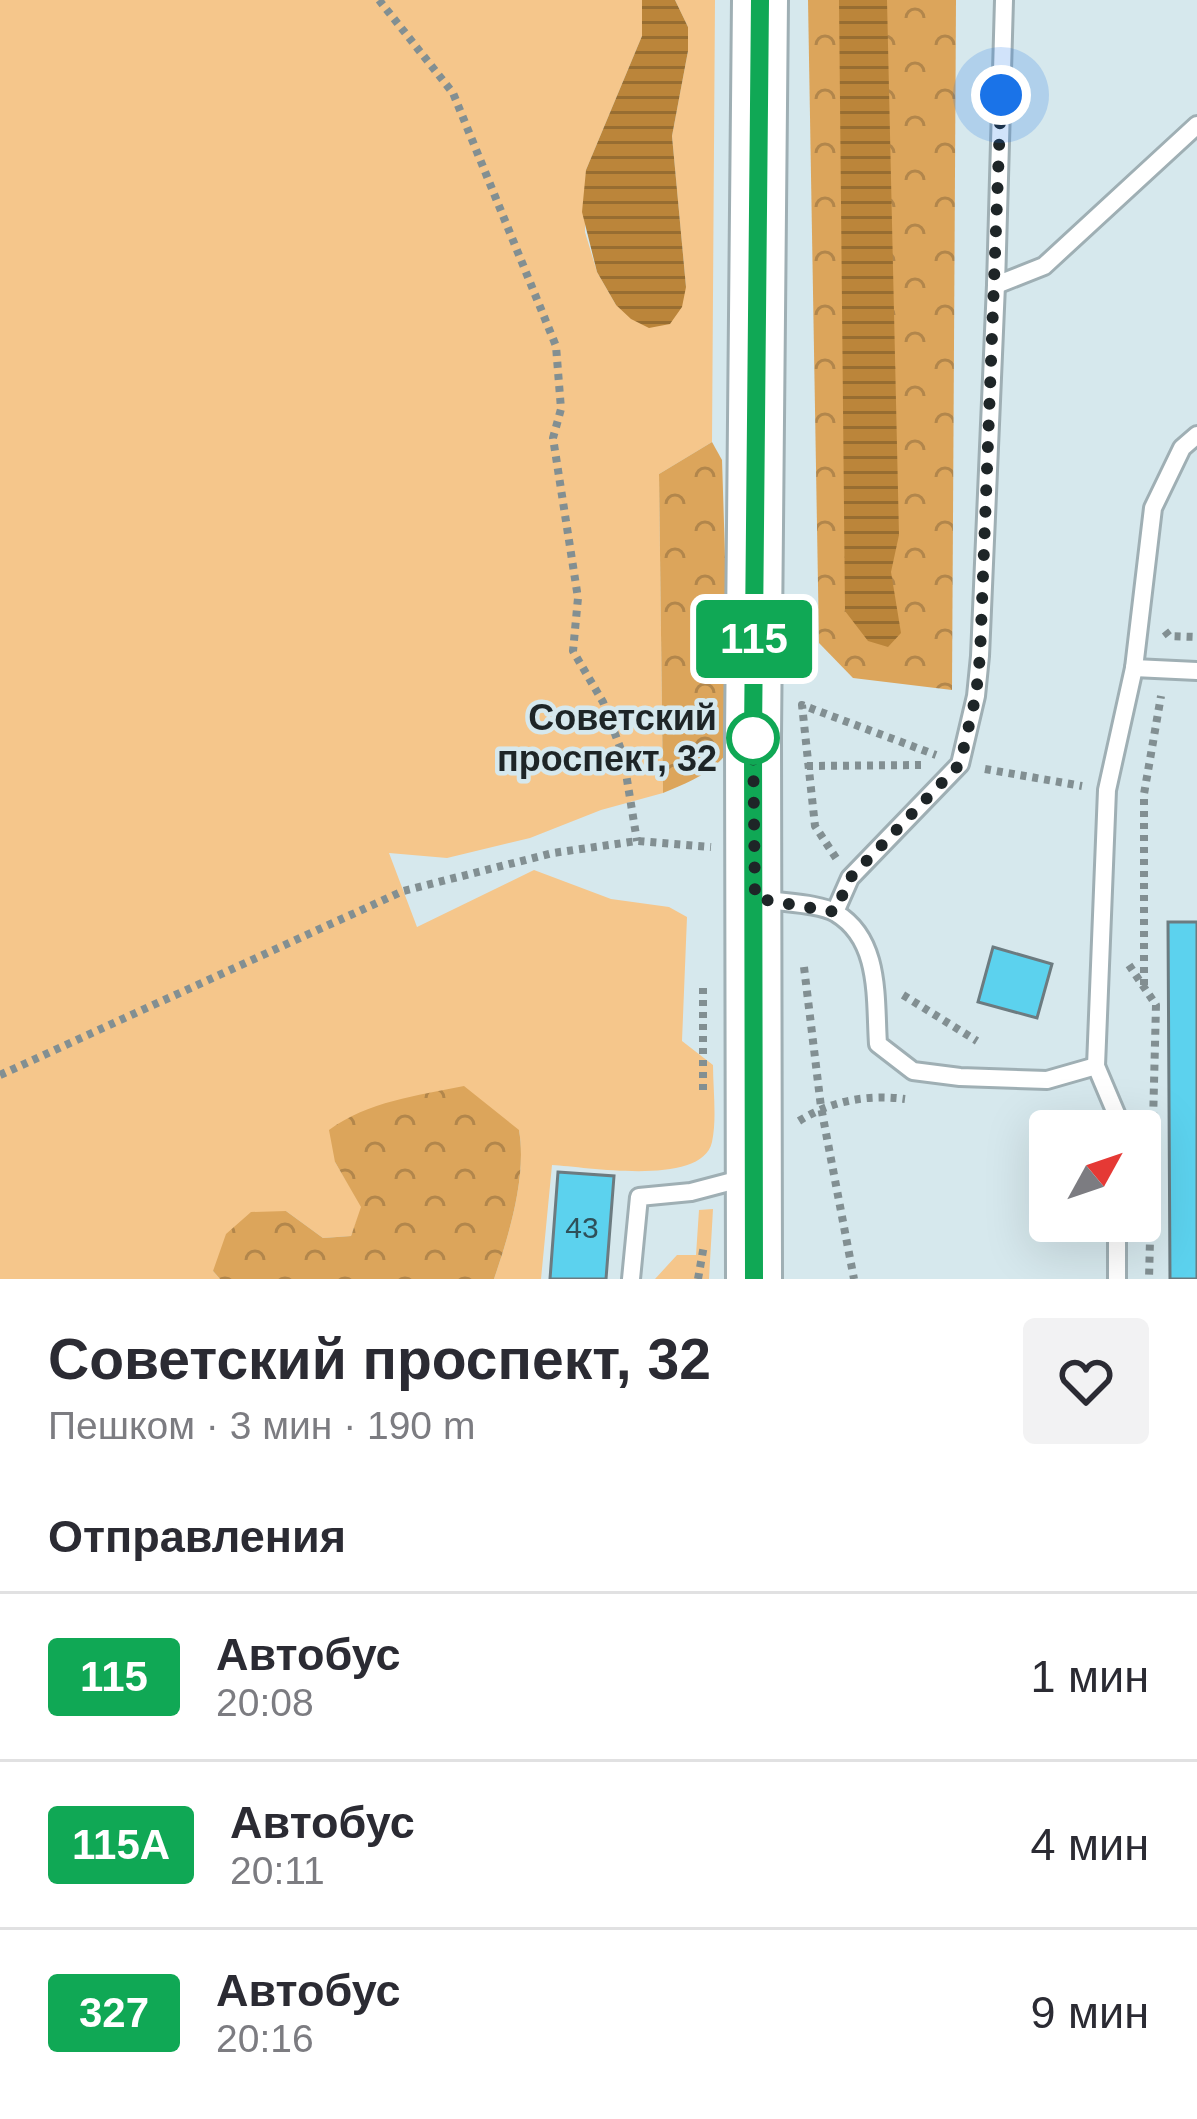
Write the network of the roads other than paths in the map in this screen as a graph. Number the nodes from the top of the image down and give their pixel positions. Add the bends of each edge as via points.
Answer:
1 (760, 0) edge
2 (1004, 0) edge
3 (1197, 125) edge
4 (996, 285) junction
5 (1197, 435) edge
6 (1134, 668) junction
7 (1197, 671) edge
8 (769, 885) junction
9 (835, 912) junction
10 (1096, 1066) junction
11 (1115, 1110) edge
12 (754, 1176) junction
13 (1117, 1242) edge
14 (752, 1268) edge
15 (631, 1279) edge
16 (1117, 1279) edge

1 - 8 main road
2 - 4 lane
3 - 4 lane via 1044,266
4 - 9 lane via 980,656 960,764 850,878
5 - 6 lane via 1182,448 1154,508
6 - 7 lane
6 - 10 lane via 1107,790
8 - 9 lane
8 - 12 main road
9 - 10 lane via 872,958 878,1044 913,1071 1047,1080
10 - 11 lane
12 - 14 main road
12 - 15 lane via 639,1197
13 - 16 lane

